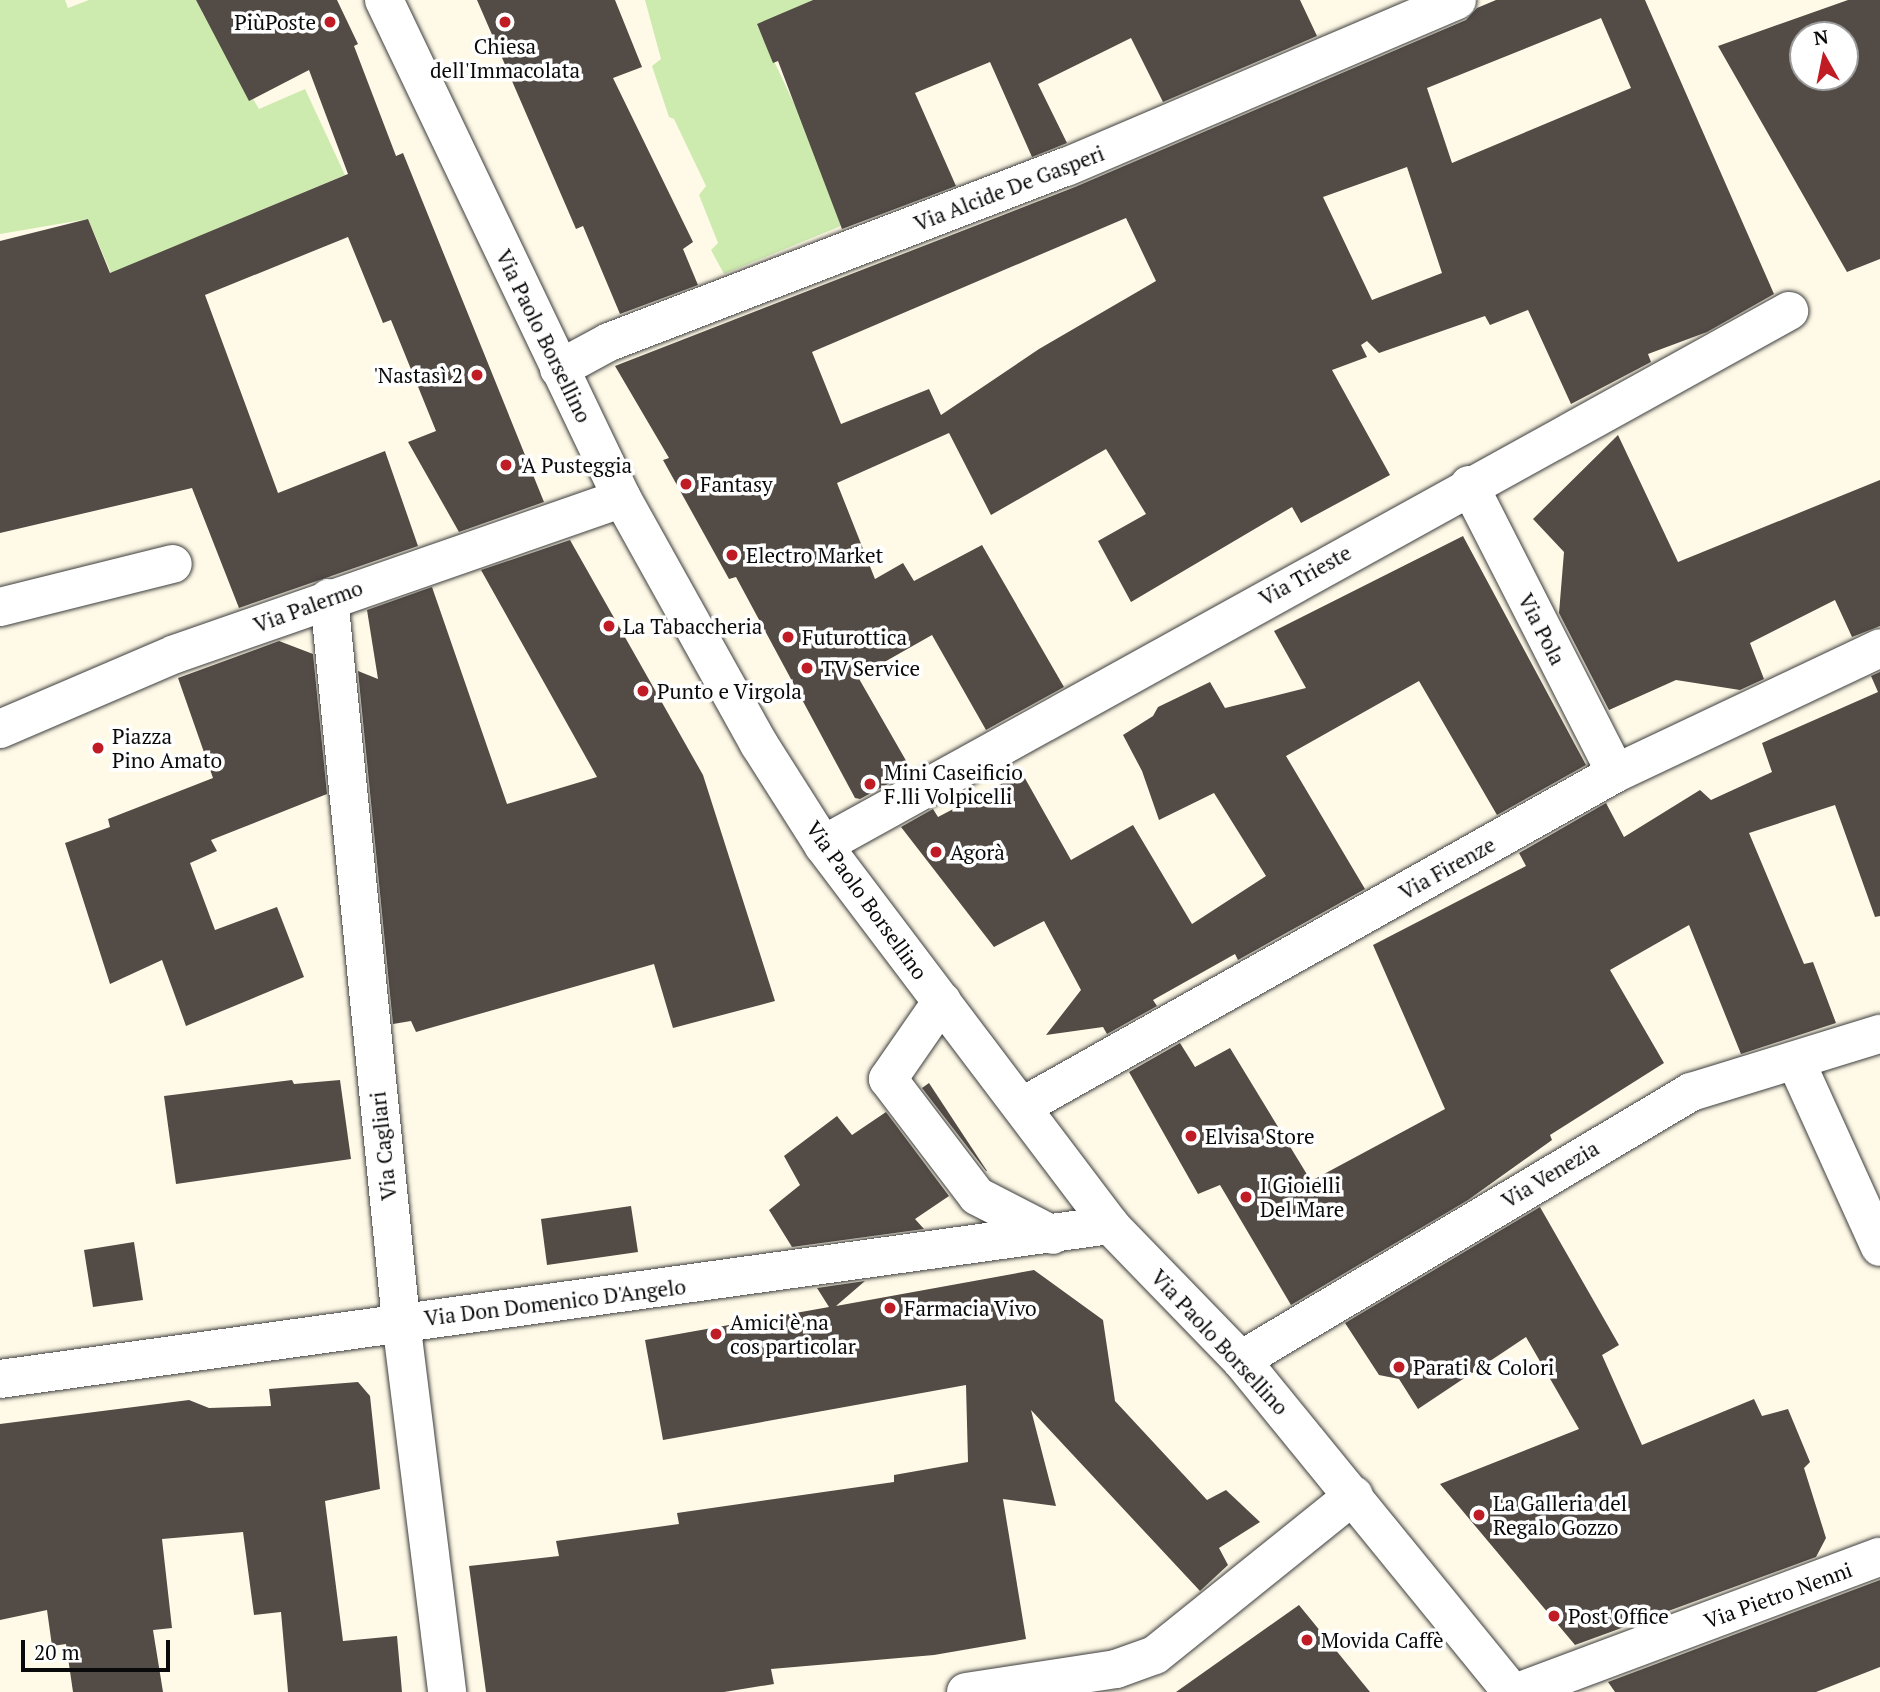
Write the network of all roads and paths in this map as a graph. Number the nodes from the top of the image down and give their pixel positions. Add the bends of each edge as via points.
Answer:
1 (384, 0) edge
2 (1457, 0) edge
3 (1789, 311) dead end
4 (559, 369) junction
5 (1469, 485) junction
6 (622, 498) junction
7 (173, 564) dead end
8 (329, 598) junction
9 (0, 607) edge
10 (1880, 648) edge
11 (0, 729) edge
12 (1616, 773) junction
13 (823, 845) junction
14 (942, 1001) junction
15 (1880, 1034) edge
16 (1796, 1062) junction
17 (1023, 1106) junction
18 (1111, 1225) junction
19 (1053, 1235) junction
20 (1880, 1247) edge
21 (401, 1321) junction
22 (1241, 1360) junction
23 (0, 1379) edge
24 (1354, 1495) junction
25 (1880, 1558) edge
26 (447, 1692) edge
27 (966, 1692) edge
28 (1511, 1692) edge
29 (1518, 1692) edge

1 - 4 street, Via Paolo Borsellino
2 - 4 street, Via Alcide De Gasperi via 1066,167 609,342
3 - 5 street, Via Trieste
4 - 6 street, Via Paolo Borsellino
5 - 12 street, Via Pola
5 - 13 street, Via Trieste
6 - 8 street, Via Palermo
6 - 13 street, Via Paolo Borsellino via 759,744
7 - 9 street
8 - 11 street, Via Palermo via 98,685
8 - 21 street, Via Cagliari
10 - 12 street, Via Firenze
12 - 17 street, Via Firenze
13 - 14 street, Via Paolo Borsellino
14 - 17 street, Via Paolo Borsellino
14 - 19 street via 888,1079 977,1196
15 - 16 street, Via Venezia
16 - 20 street
16 - 22 street, Via Venezia via 1691,1092
17 - 18 street, Via Paolo Borsellino
18 - 19 street, Via Don Domenico D'Angelo
18 - 22 street, Via Paolo Borsellino
19 - 21 street, Via Don Domenico D'Angelo
21 - 23 street, Via Don Domenico D'Angelo
21 - 26 street, Via Cagliari
22 - 24 street, Via Paolo Borsellino
24 - 27 street via 1155,1655 1116,1669
24 - 28 street, Via Paolo Borsellino
25 - 29 street, Via Pietro Nenni

